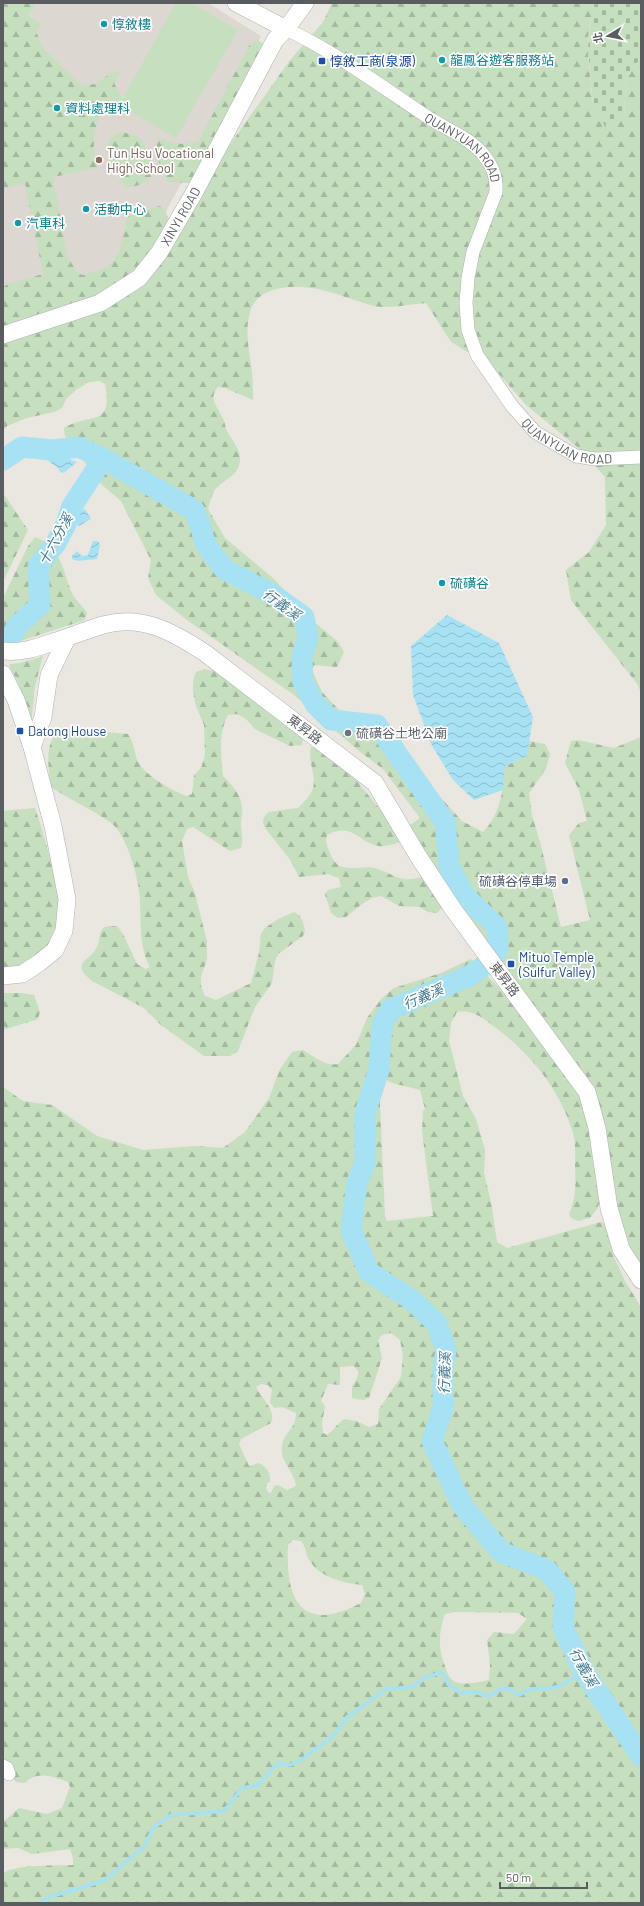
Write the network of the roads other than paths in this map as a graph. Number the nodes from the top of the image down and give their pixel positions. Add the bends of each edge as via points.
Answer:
1 (236, 3) edge
2 (305, 3) edge
3 (286, 29) junction
4 (3, 335) edge
5 (641, 457) edge
6 (67, 638) junction
7 (3, 651) edge
8 (3, 674) edge
9 (32, 747) junction
10 (3, 976) edge
11 (640, 1279) edge

1 - 3 street, QUANYUAN ROAD
2 - 3 street, XINYI ROAD
3 - 4 street, XINYI ROAD via 275,40 194,193 159,253 139,278 100,303
3 - 5 street, QUANYUAN ROAD via 309,39 363,72 482,152 494,171 497,182 496,192 473,252 468,278 468,330 477,354 512,406 535,432 576,456 595,459
6 - 7 street, 東昇路 via 23,652
6 - 9 street via 49,676 43,717
6 - 11 street, 東昇路 via 102,625 130,622 146,623 178,635 375,782 418,856 453,909 587,1092 597,1128 609,1208 621,1249
8 - 9 street via 16,700
9 - 10 street via 53,826 67,900 64,931 55,950 39,963 22,974

